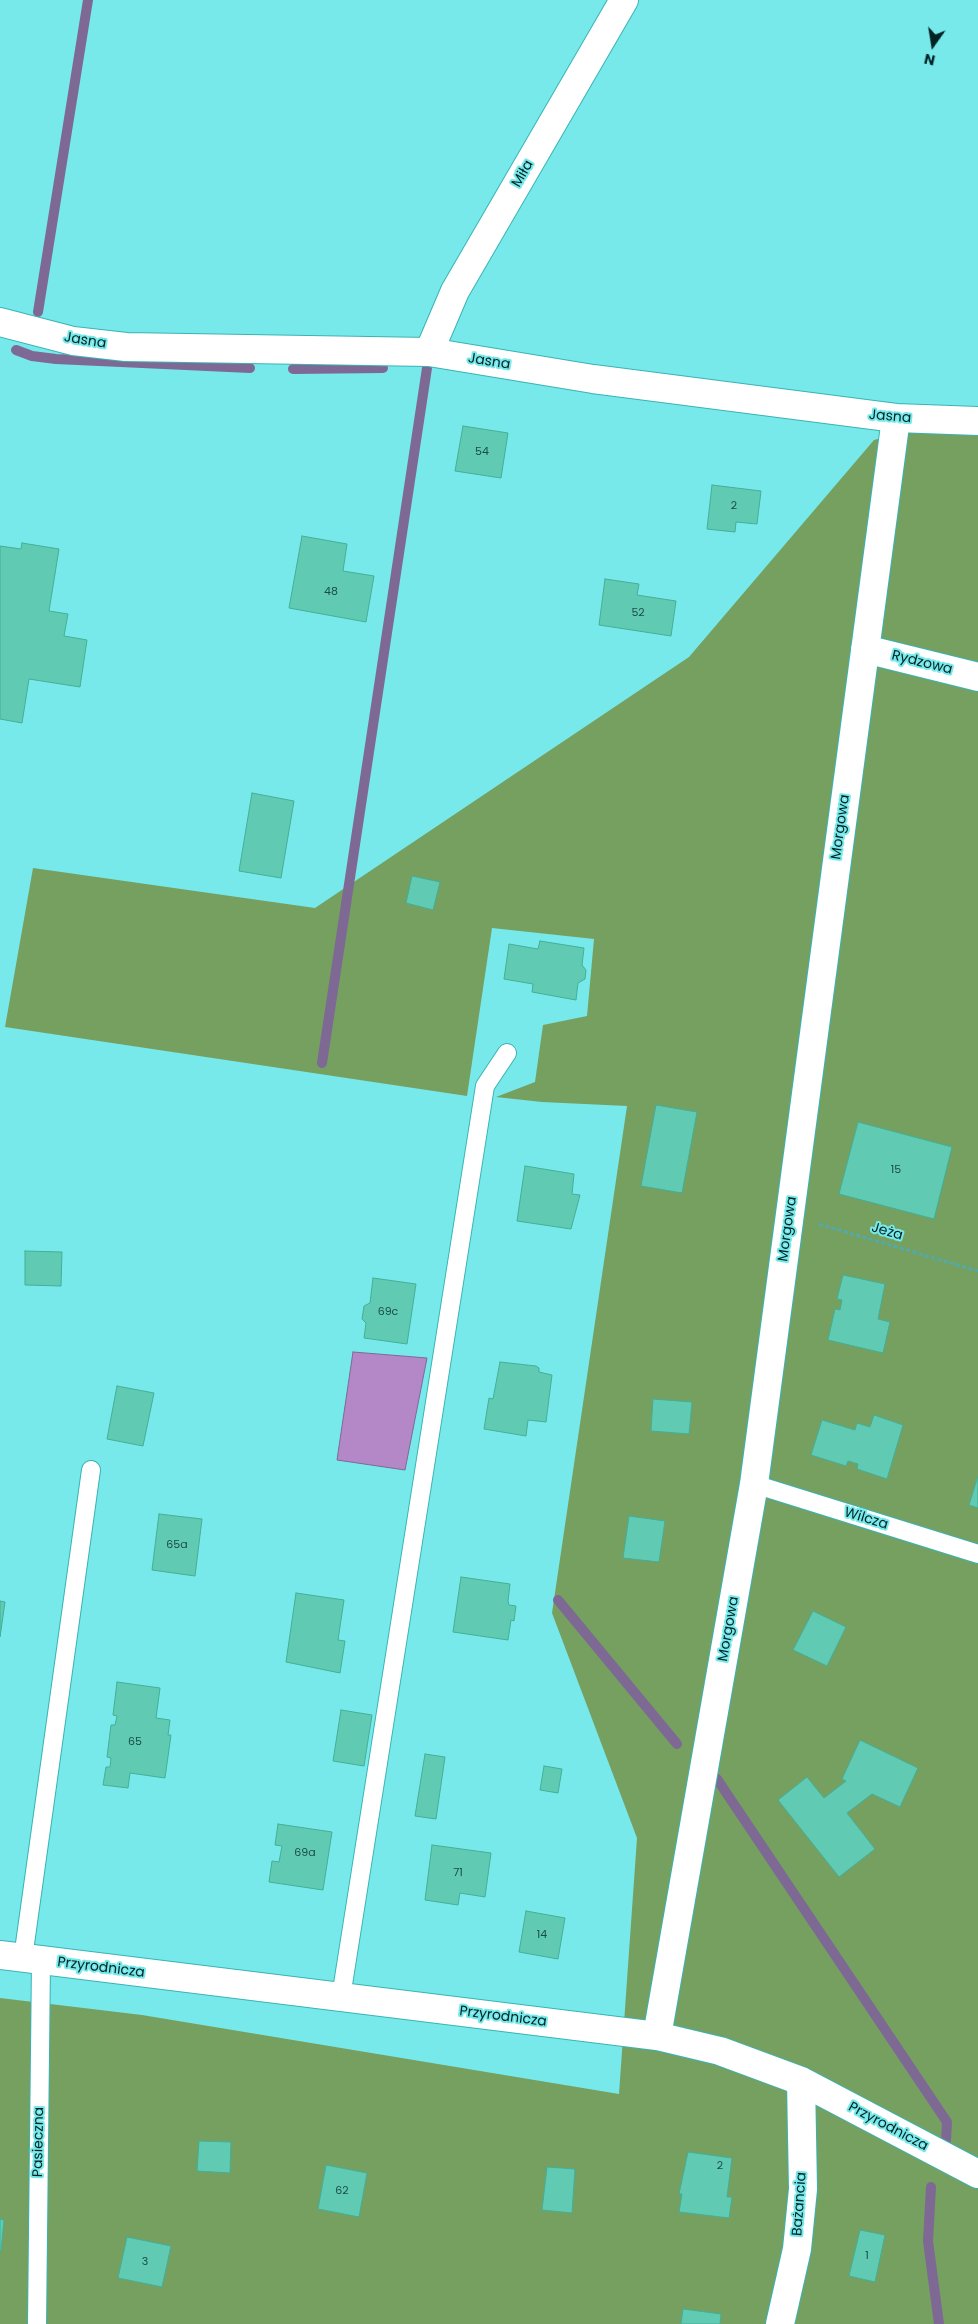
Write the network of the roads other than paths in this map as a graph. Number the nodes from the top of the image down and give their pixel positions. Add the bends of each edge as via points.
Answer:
1 (624, 0) edge
2 (0, 322) edge
3 (429, 352) junction
4 (896, 418) junction
5 (978, 421) edge
6 (865, 649) junction
7 (978, 677) edge
8 (507, 1053) dead end
9 (91, 1470) dead end
10 (754, 1484) junction
11 (978, 1554) edge
12 (21, 1958) edge
13 (341, 1997) junction
14 (657, 2036) junction
15 (801, 2081) junction
16 (978, 2174) edge
17 (37, 2324) edge
18 (780, 2324) edge

1 - 3 street, Miła via 454,291
2 - 3 street, Jasna via 73,341 126,347
3 - 4 street, Jasna via 593,379
4 - 5 street, Jasna
4 - 6 street, Morgowa
6 - 7 street, Rydzowa
6 - 10 street, Morgowa
8 - 13 lane via 486,1086
9 - 12 lane, Pasieczna
10 - 11 lane, Wilcza
10 - 14 street, Morgowa
12 - 13 street, Przyrodnicza
12 - 17 lane, Pasieczna
13 - 14 street, Przyrodnicza
14 - 15 street, Przyrodnicza via 720,2051
15 - 16 street, Przyrodnicza
15 - 18 street, Bażancia via 803,2189 797,2249

